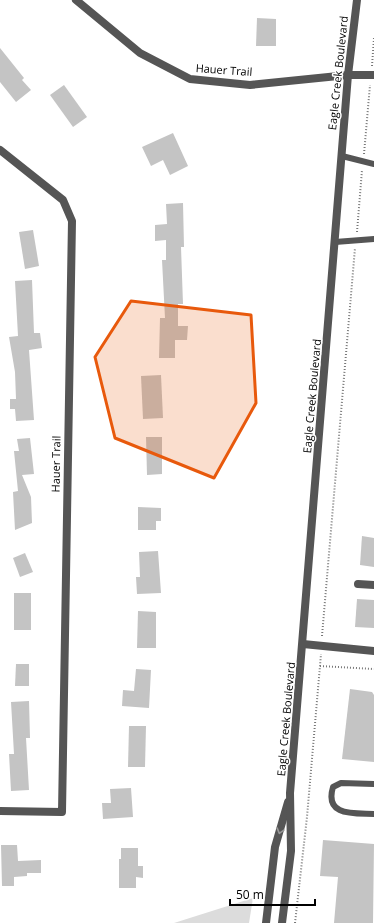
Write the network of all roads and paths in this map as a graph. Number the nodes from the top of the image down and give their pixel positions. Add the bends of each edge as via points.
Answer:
1 (76, 0) edge
2 (357, 0) edge
3 (374, 38) edge
4 (348, 75) junction
5 (373, 75) edge
6 (0, 150) edge
7 (342, 156) junction
8 (363, 160) junction
9 (374, 164) edge
10 (374, 239) edge
11 (356, 241) junction
12 (335, 242) junction
13 (358, 584) dead end
14 (374, 585) edge
15 (303, 644) junction
16 (322, 646) junction
17 (374, 651) edge
18 (320, 666) junction
19 (374, 670) edge
20 (374, 784) edge
21 (290, 793) junction
22 (0, 810) edge
23 (374, 814) edge
24 (266, 923) edge
25 (282, 923) edge
26 (295, 923) edge

1 - 4 street, Hauer Trail via 140,53 190,79 250,85
2 - 4 street, Eagle Creek Boulevard
3 - 5 path
4 - 5 street, Hauer Trail
4 - 7 street, Eagle Creek Boulevard
5 - 8 path
6 - 22 street, Hauer Trail via 63,200 72,221 62,812
7 - 8 lane
7 - 12 street, Eagle Creek Boulevard
8 - 9 lane
8 - 11 path
10 - 11 lane
11 - 12 lane
11 - 16 path
12 - 15 street, Eagle Creek Boulevard
13 - 14 street
15 - 16 street
15 - 21 street, Eagle Creek Boulevard
16 - 17 street
16 - 18 path
18 - 19 path
18 - 26 path
20 - 23 lane via 342,782 334,787 331,796 335,807 343,813
21 -> 24 street, Eagle Creek Boulevard via 275,847
21 - 25 street, Eagle Creek Boulevard via 291,851

